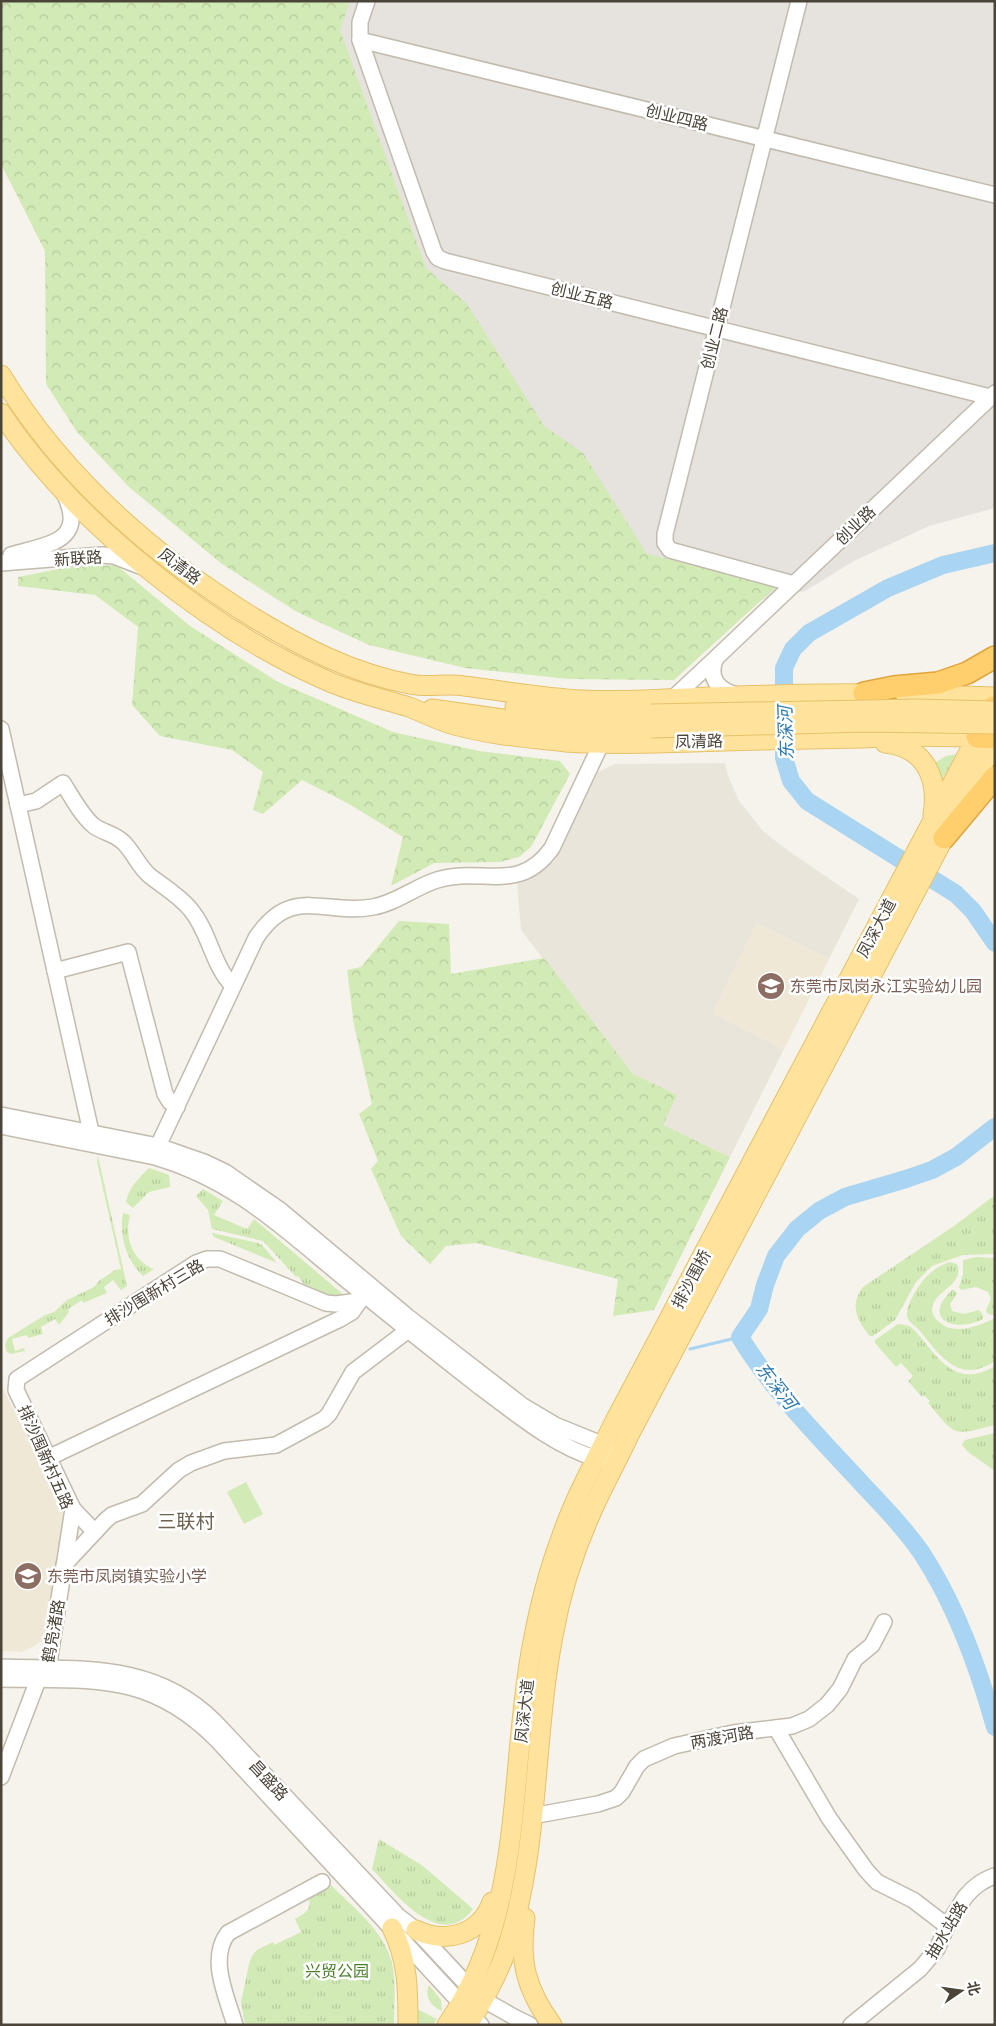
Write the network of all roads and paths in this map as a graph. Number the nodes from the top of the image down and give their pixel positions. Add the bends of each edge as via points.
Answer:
1 (367, 1) edge
2 (799, 1) edge
3 (360, 40) junction
4 (764, 138) junction
5 (995, 194) edge
6 (716, 329) junction
7 (1, 375) edge
8 (993, 395) edge
9 (1, 413) edge
10 (62, 489) junction
11 (1, 558) edge
12 (1, 563) edge
13 (152, 572) junction
14 (794, 584) junction
15 (995, 657) edge
16 (716, 658) junction
17 (412, 685) junction
18 (864, 694) junction
19 (742, 696) junction
20 (995, 697) edge
21 (672, 699) junction
22 (995, 703) edge
23 (408, 707) junction
24 (995, 711) edge
25 (651, 721) junction
26 (995, 724) edge
27 (1, 729) edge
28 (864, 738) junction
29 (989, 739) edge
30 (601, 744) junction
31 (995, 777) edge
32 (18, 805) junction
33 (937, 832) junction
34 (55, 971) junction
35 (233, 986) junction
36 (177, 1106) junction
37 (1, 1114) edge
38 (1, 1126) edge
39 (91, 1132) junction
40 (158, 1146) junction
41 (765, 1157) junction
42 (361, 1298) junction
43 (407, 1330) junction
44 (16, 1379) joint
45 (625, 1403) joint
46 (644, 1406) joint
47 (600, 1452) junction
48 (48, 1458) junction
49 (618, 1458) junction
50 (72, 1509) junction
51 (95, 1532) junction
52 (64, 1566) junction
53 (884, 1622) dead end
54 (1, 1667) edge
55 (48, 1669) junction
56 (1, 1678) edge
57 (38, 1680) junction
58 (776, 1728) junction
59 (1, 1777) edge
60 (532, 1816) junction
61 (512, 1829) junction
62 (530, 1839) junction
63 (994, 1876) edge
64 (322, 1882) dead end
65 (947, 1926) junction
66 (392, 1928) junction
67 (416, 1930) junction
68 (465, 1994) junction
69 (479, 2018) edge
70 (235, 2025) edge
71 (408, 2025) edge
72 (446, 2025) edge
73 (530, 2025) edge
74 (552, 2025) edge
75 (851, 2025) edge

1 - 3 street, 创业五路 via 360,22
2 - 4 street, 创业二路
3 - 4 street, 创业四路
3 - 6 street, 创业五路 via 438,258
4 - 5 street, 创业四路
4 - 6 street, 创业二路
6 - 8 street, 创业五路
6 - 14 street, 创业二路 via 665,543 670,550
7 - 17 main road, 凤清路 via 42,436 70,469 112,511 184,570 247,614 307,647 362,671
8 - 14 street, 创业路
9 - 10 main road, 凤清路
10 - 11 street, 新联路 via 72,513 70,530 65,536
10 - 13 main road, 凤清路
12 - 13 street, 新联路 via 102,554
13 - 23 main road, 凤清路 via 210,614 300,668 366,695
14 - 16 street, 创业路
15 - 18 highway via 967,674 938,683 894,687
16 - 19 street via 712,670 716,682 725,691
16 - 21 street, 创业路
17 - 21 main road, 凤清路 via 461,685 583,700
17 - 25 main road, 凤清路 via 459,698 554,712
18 - 19 main road, 凤清路
18 - 20 main road, 凤清路
19 - 21 main road, 凤清路
22 - 29 highway, 凤深大道
23 - 25 main road, 凤清路 via 560,727
23 - 30 main road, 凤清路 via 454,725 564,742
24 - 25 main road, 凤清路, bridge via 907,709
25 - 26 main road, 凤清路, bridge
27 - 32 street
28 - 29 main road, 凤清路
28 - 30 main road, 凤清路
28 - 33 main road via 903,746 924,763 932,777
29 - 33 main road, 凤深大道
30 - 35 street via 552,848 535,866 511,876 444,878 374,907 307,905 290,908 272,917 263,927
31 - 33 highway
32 - 34 street
32 - 35 street via 36,801 63,783 87,819 124,843 148,874 183,900 200,924 219,968
33 - 41 main road, 凤深大道
34 - 36 street via 128,952 165,1094
34 - 39 street
35 - 36 street
36 - 40 street
37 - 39 street
38 - 42 street via 135,1152 176,1162 196,1171 253,1203
39 - 40 street
40 - 47 street via 204,1162 244,1184 523,1406
41 - 45 main road, 排沙围桥
41 - 46 main road, 排沙围桥
42 - 43 street
42 - 44 street, 排沙围新村三路 via 326,1303 228,1262 207,1259
42 - 48 street via 352,1312 340,1319
43 - 47 street via 532,1426 564,1444
43 - 51 street via 353,1372 329,1414 318,1423 269,1447 224,1451 192,1463 142,1504 112,1515
44 - 48 street, 排沙围新村五路 via 16,1390
45 - 47 main road, 凤深大道
46 - 49 main road, 凤深大道
47 - 49 street
47 - 61 main road, 凤深大道 via 561,1537 540,1605 528,1679
48 - 50 street, 排沙围新村五路
49 - 60 main road, 凤深大道 via 587,1521 558,1611 545,1683
50 - 51 street
50 - 52 street, 排沙围新村五路
51 - 52 street
52 - 55 street, 鹤凫渚路
53 - 58 street, 两渡河路 via 872,1644 855,1659 845,1681 827,1704 801,1724
54 - 55 street, 昌盛路
55 - 57 street, 鹤凫渚路
55 - 67 street, 昌盛路 via 105,1670 129,1674 164,1686 196,1705 398,1916
56 - 57 street, 昌盛路
57 - 59 street, 鹤凫渚路
57 - 66 street, 昌盛路 via 123,1685 148,1692 184,1710 217,1740
58 - 60 street, 两渡河路 via 710,1737 674,1746 644,1759 616,1798
58 - 65 street via 829,1818 866,1870 877,1882 913,1900
60 - 62 main road, 凤深大道
61 - 67 main road via 489,1910 478,1925 463,1934 445,1937
61 - 68 main road, 凤深大道 via 496,1918 482,1959
62 - 69 main road, 凤深大道 via 510,1937
62 - 74 main road via 533,1863 522,1936 524,1965 532,1993
63 - 65 street, 抽水站路 via 973,1888
64 - 70 street via 228,1933 222,1941 218,1962
65 - 75 street, 抽水站路 via 937,1949 920,1969
66 - 68 street, 昌盛路
66 - 71 main road via 406,1968
67 - 68 street, 昌盛路
68 - 69 street, 昌盛路
68 - 72 main road, 凤深大道
69 - 73 street, 昌盛路 via 514,2018

